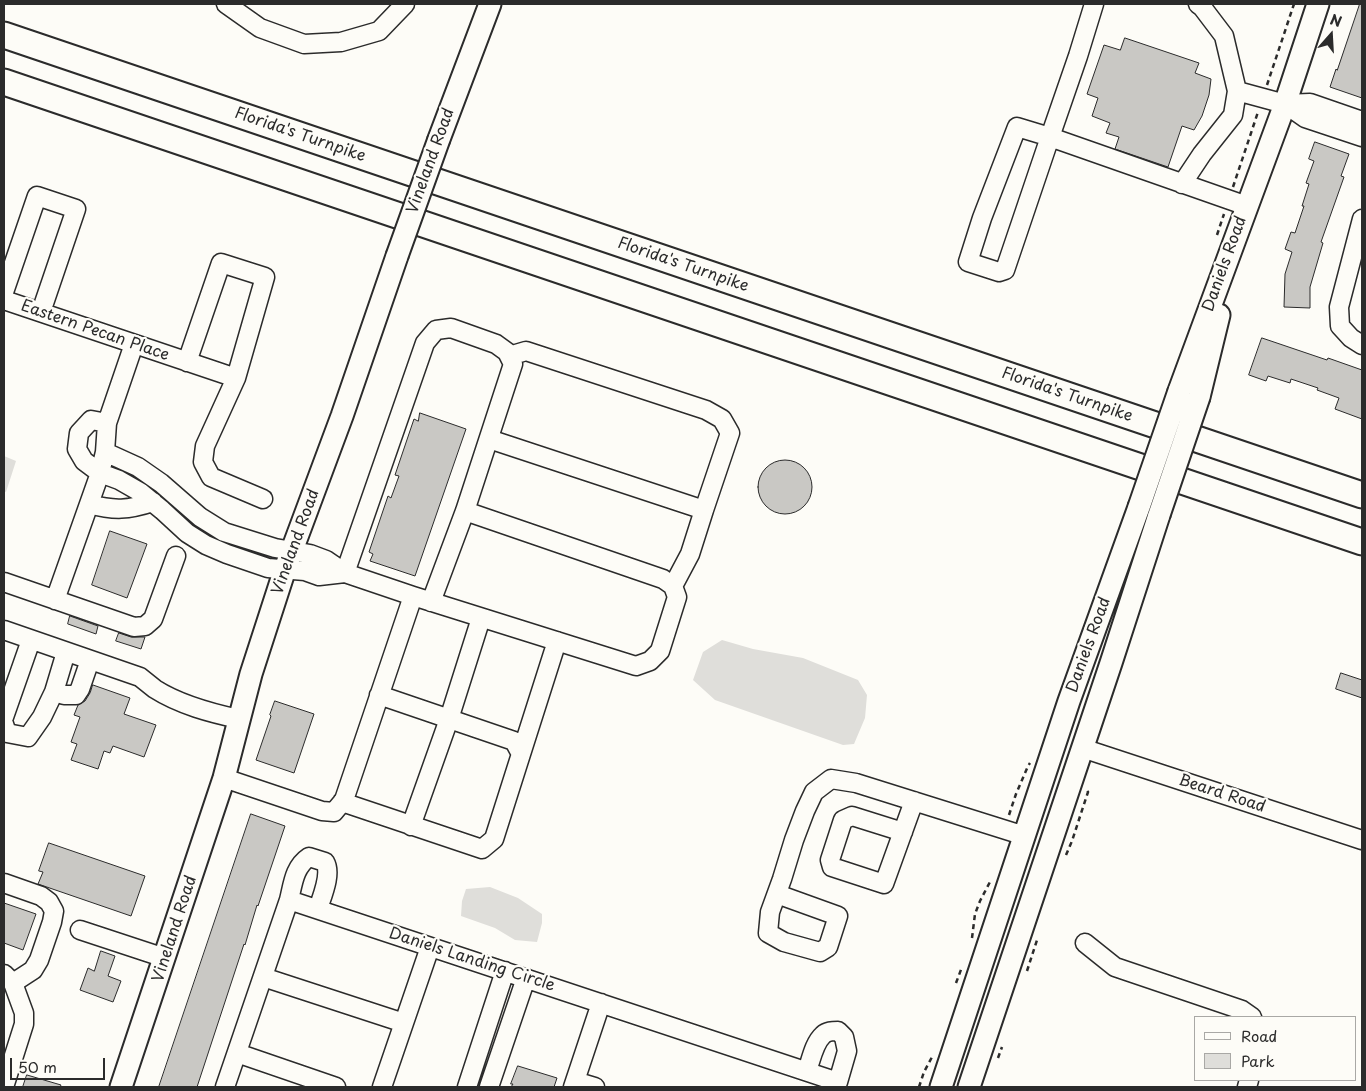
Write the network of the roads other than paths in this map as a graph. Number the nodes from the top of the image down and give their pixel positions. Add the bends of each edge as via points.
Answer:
1 (226, 4) edge
2 (405, 4) edge
3 (490, 4) edge
4 (1094, 4) edge
5 (1198, 4) edge
6 (1318, 4) edge
7 (4, 35) edge
8 (4, 82) edge
9 (1237, 91) junction
10 (1284, 104) junction
11 (1362, 121) edge
12 (1050, 137) junction
13 (1362, 137) edge
14 (1182, 184) junction
15 (1247, 206) junction
16 (1362, 219) edge
17 (4, 292) edge
18 (4, 300) edge
19 (41, 312) junction
20 (134, 344) junction
21 (1362, 345) edge
22 (509, 356) junction
23 (187, 362) junction
24 (236, 378) junction
25 (107, 423) junction
26 (489, 439) junction
27 (105, 452) junction
28 (100, 473) junction
29 (1362, 495) edge
30 (263, 499) dead end
31 (153, 502) junction
32 (89, 504) junction
33 (704, 510) junction
34 (465, 511) junction
35 (200, 517) junction
36 (188, 532) junction
37 (1362, 542) edge
38 (176, 556) dead end
39 (288, 560) junction
40 (345, 573) junction
41 (4, 582) edge
42 (672, 586) junction
43 (413, 596) junction
44 (55, 600) junction
45 (431, 602) junction
46 (481, 618) junction
47 (4, 630) edge
48 (31, 640) junction
49 (557, 641) junction
50 (66, 652) junction
51 (90, 660) junction
52 (59, 693) junction
53 (380, 695) junction
54 (1069, 701) junction
55 (4, 717) edge
56 (449, 718) junction
57 (239, 719) junction
58 (4, 724) edge
59 (1082, 748) junction
60 (521, 754) junction
61 (224, 778) junction
62 (914, 801) junction
63 (342, 802) junction
64 (412, 826) junction
65 (903, 832) junction
66 (1025, 836) junction
67 (1362, 840) edge
68 (1038, 881) junction
69 (4, 883) edge
70 (777, 894) dead end
71 (289, 900) junction
72 (318, 909) junction
73 (80, 930) dead end
74 (1085, 943) dead end
75 (430, 946) junction
76 (165, 958) junction
77 (504, 971) junction
78 (263, 977) junction
79 (8, 978) edge
80 (526, 978) junction
81 (601, 1003) junction
82 (1251, 1016) edge
83 (404, 1024) junction
84 (237, 1053) junction
85 (7, 1066) edge
86 (807, 1071) junction
87 (574, 1084) edge
88 (837, 1084) edge
89 (4, 1087) edge
90 (121, 1087) edge
91 (225, 1087) edge
92 (336, 1087) edge
93 (382, 1087) edge
94 (467, 1087) edge
95 (489, 1087) edge
96 (595, 1087) edge
97 (940, 1087) edge
98 (969, 1087) edge

1 - 2 street via 260,28 304,44 341,42 379,31
3 - 39 main road, Vineland Road, bridge via 438,139 342,416
4 - 12 street
5 - 9 street via 1224,36
6 - 10 main road, Daniels Road
7 - 29 highway, Florida's Turnpike
8 - 37 highway
9 - 10 street
9 - 14 street via 1233,114
10 - 11 street via 1310,103
10 - 13 street via 1305,118
10 - 15 main road, Daniels Road
12 - 12 street via 1005,270 999,272 968,262 1017,127
12 - 14 street
14 - 15 street
15 - 54 main road, Daniels Road, bridge
15 - 59 main road, Daniels Road, bridge via 1199,397
16 - 21 street via 1338,307 1340,326
17 - 19 street via 37,196 76,209
18 - 19 street, Eastern Pecan Place
19 - 20 street, Eastern Pecan Place
20 - 23 street, Eastern Pecan Place
20 - 25 street
22 - 26 street via 513,364
22 - 33 street via 526,351 706,410 722,419 730,433
22 - 40 street via 496,344 451,328 436,330 425,343
23 - 24 street, Eastern Pecan Place
23 - 24 street, Eastern Pecan Place via 221,262 265,277
24 - 30 street, Eastern Pecan Place via 205,446 203,462 211,478
25 - 27 street
25 - 28 street via 91,420 79,433 77,449 84,461
26 - 33 street
26 - 34 street
27 - 28 street
27 - 35 street via 138,467
28 - 31 street via 119,480
28 - 32 street
31 - 32 street via 122,509
31 - 36 street
32 - 44 street
33 - 42 street via 690,554
34 - 42 street via 663,579
34 - 45 street
35 - 36 street
35 - 39 street via 224,532 275,548
36 - 39 street via 206,545 268,568
38 - 44 street via 153,619 145,626 134,627
39 - 40 street via 310,554
39 - 57 main road, Vineland Road
40 - 43 street
41 - 44 street
42 - 49 street via 677,597 660,651 650,661 636,666
43 - 45 street
43 - 53 street
45 - 46 street
46 - 49 street
46 - 56 street
47 - 48 street
48 - 50 street
48 - 55 street
49 - 60 street
50 - 51 street
50 - 52 street
51 - 52 street via 76,695
51 - 57 street via 140,677 178,700
52 - 58 street via 28,737 8,732
53 - 56 street
53 - 63 street
54 - 59 main road via 1074,739
54 - 66 main road, Daniels Road
56 - 60 street via 514,741
56 - 64 street
57 - 61 main road, Vineland Road
59 - 67 street, Beard Road
59 - 68 main road, Daniels Road
60 - 64 street via 494,839 482,849
61 - 63 street via 322,811 334,812
61 - 76 main road, Vineland Road
62 - 65 street
62 - 66 street
62 - 70 street via 856,783 831,779 814,792 805,810
63 - 64 street
65 - 65 street via 884,884 832,867 830,860 843,820 852,816
66 - 68 main road via 1034,847
66 - 97 main road, Daniels Road
68 - 98 main road, Daniels Road
69 - 79 street via 41,896 54,911 33,970
71 - 72 street, Daniels Landing Circle
71 - 72 street via 298,866 309,857 325,862 328,867
71 - 78 street
72 - 75 street, Daniels Landing Circle
73 - 76 street
74 - 82 street via 1116,967 1242,1010
75 - 77 street, Daniels Landing Circle
75 - 83 street
76 - 90 main road, Vineland Road
77 - 80 street, Daniels Landing Circle
77 - 94 street
78 - 83 street
78 - 84 street
79 - 85 street via 24,1013 24,1024
80 - 81 street, Daniels Landing Circle
80 - 95 street
81 - 86 street, Daniels Landing Circle
81 - 87 street
83 - 93 street
84 - 91 street
84 - 92 street
85 - 89 street
86 - 88 street, Daniels Landing Circle
86 - 88 street via 822,1035 838,1031 844,1037 847,1050
87 - 96 street

